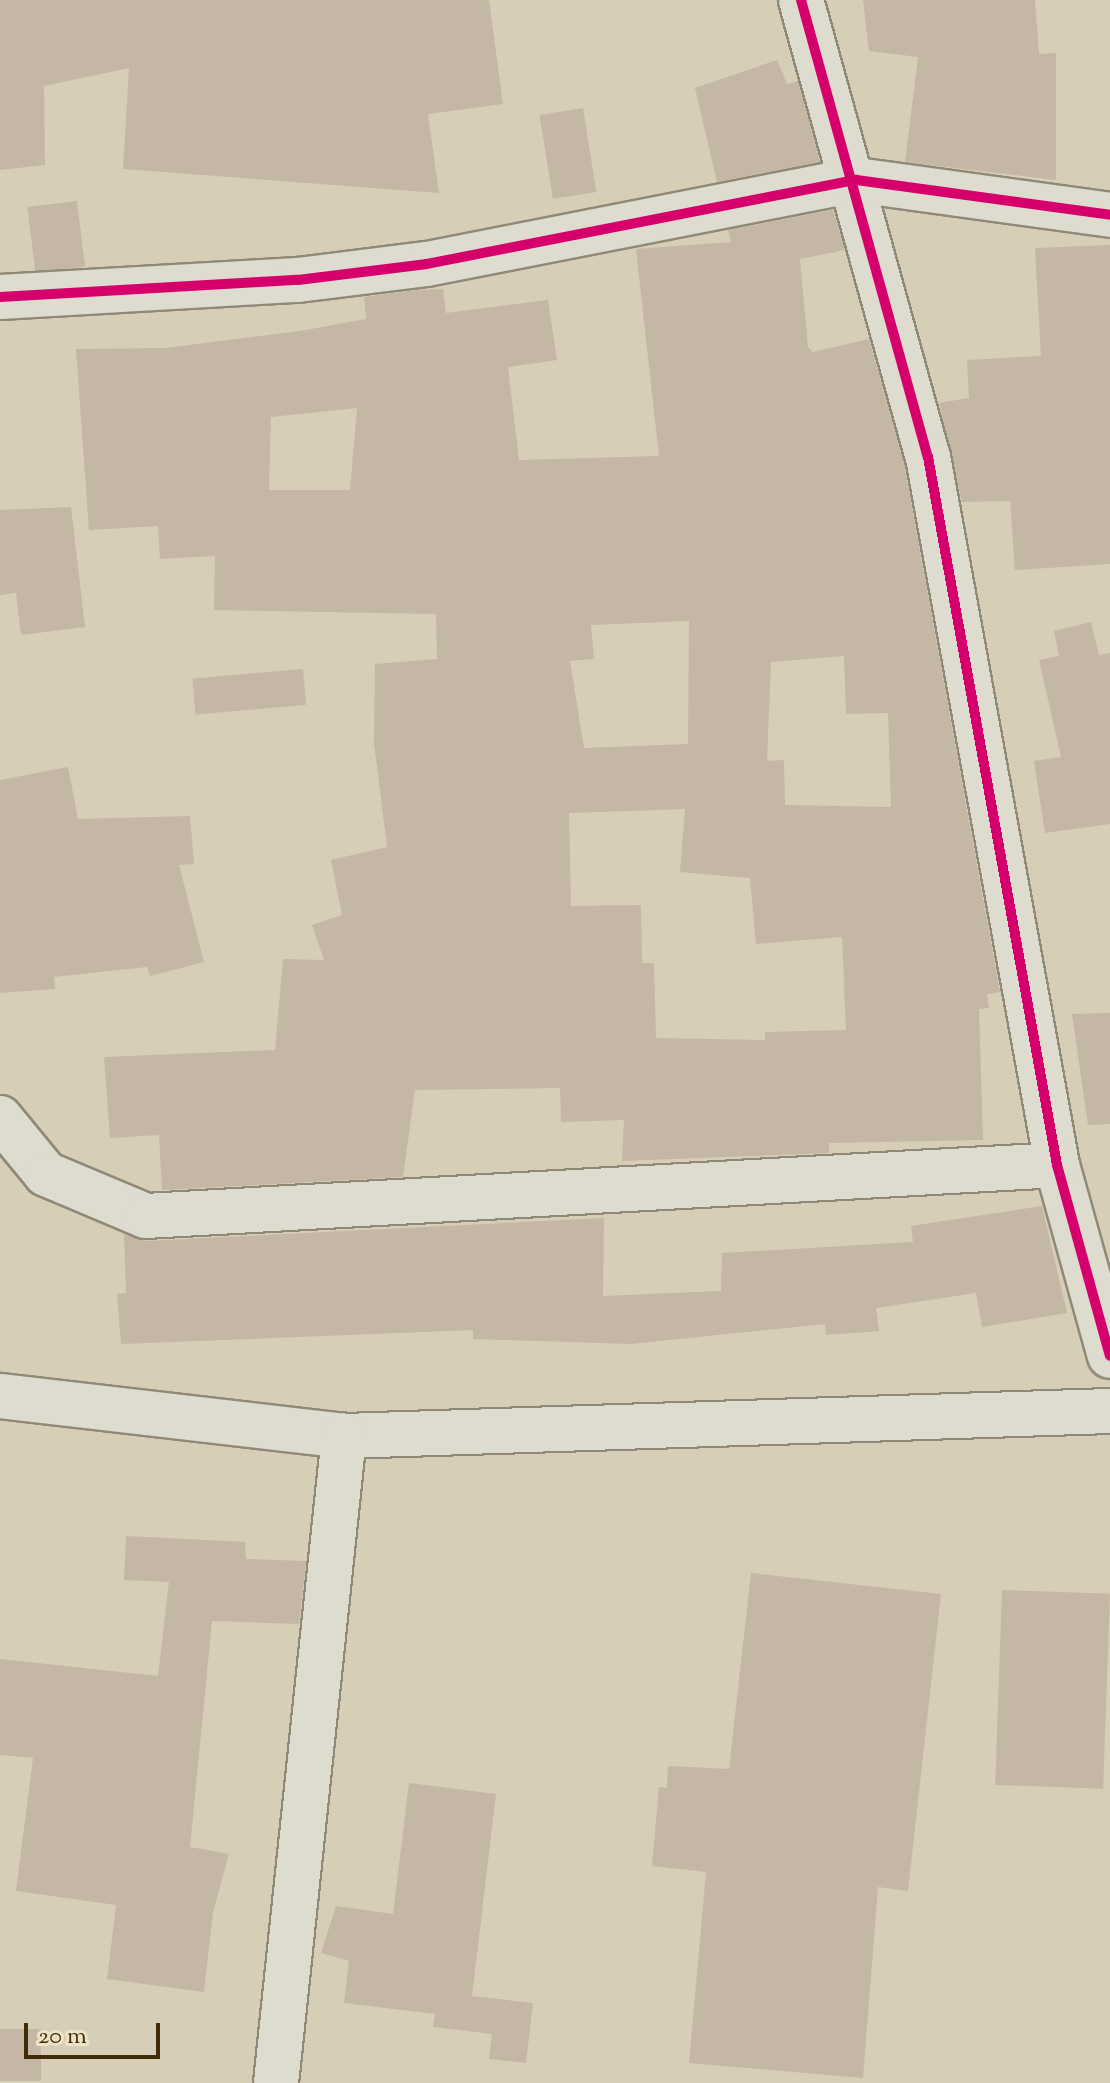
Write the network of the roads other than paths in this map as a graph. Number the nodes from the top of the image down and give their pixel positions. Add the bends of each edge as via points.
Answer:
1 (801, 0) edge
2 (856, 180) junction
3 (1110, 215) edge
4 (0, 297) edge
5 (0, 1118) edge
6 (1057, 1165) junction
7 (1110, 1356) edge
8 (0, 1396) edge
9 (1110, 1411) edge
10 (344, 1436) junction
11 (276, 2083) edge

1 - 2 street
2 - 3 street
2 - 4 street via 427,264 298,280
2 - 6 street via 928,457
5 - 6 street via 46,1174 146,1216
6 - 7 street
8 - 10 street
9 - 10 street
10 - 11 street

